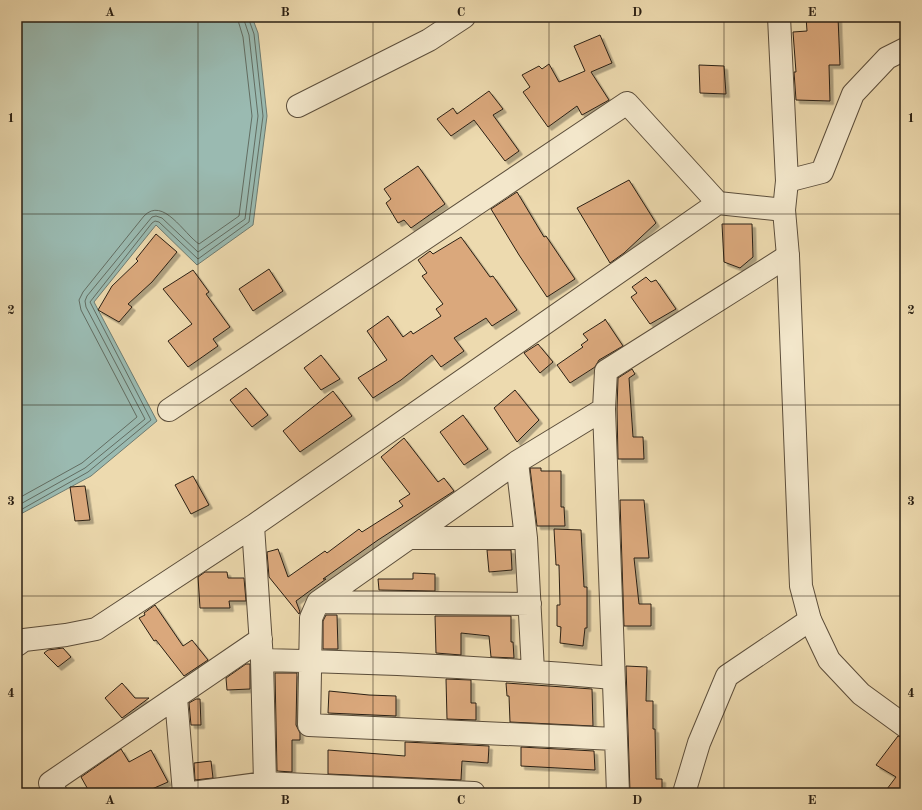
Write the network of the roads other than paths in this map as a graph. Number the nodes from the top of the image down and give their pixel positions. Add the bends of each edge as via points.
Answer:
1 (464, 17) edge
2 (779, 17) edge
3 (905, 49) edge
4 (298, 106) dead end
5 (787, 181) junction
6 (718, 203) junction
7 (784, 210) junction
8 (788, 256) junction
9 (604, 409) junction
10 (169, 410) dead end
11 (517, 462) junction
12 (253, 526) junction
13 (410, 538) junction
14 (526, 538) junction
15 (318, 602) junction
16 (530, 604) junction
17 (810, 620) junction
18 (260, 639) junction
19 (17, 645) edge
20 (262, 660) junction
21 (310, 661) junction
22 (533, 671) junction
23 (613, 678) junction
24 (176, 698) junction
25 (905, 726) edge
26 (615, 739) junction
27 (265, 783) junction
28 (56, 793) edge
29 (184, 793) edge
30 (192, 793) edge
31 (474, 793) edge
32 (618, 793) edge
33 (684, 793) edge

1 - 4 street via 429,40
2 - 5 street
3 - 5 street via 887,58 852,94 822,172
5 - 7 street
6 - 7 street
6 - 10 street via 627,103
6 - 12 street
7 - 8 street
8 - 9 street via 606,371
8 - 17 street via 801,586
9 - 11 street
9 - 23 street
11 - 13 street
11 - 14 street
12 - 18 street
12 - 19 street via 96,629 24,640
13 - 14 street
13 - 15 street
14 - 16 street
15 - 16 street
15 - 21 street via 311,618
16 - 22 street
17 - 25 street via 829,660 861,694
17 - 33 street via 727,676 699,743
18 - 20 street
18 - 24 street
20 - 21 street
20 - 27 street
21 - 22 street
21 - 26 street via 309,726
22 - 23 street
23 - 26 street
24 - 28 street via 50,783
24 - 29 street
26 - 32 street
27 - 30 street
27 - 31 street

